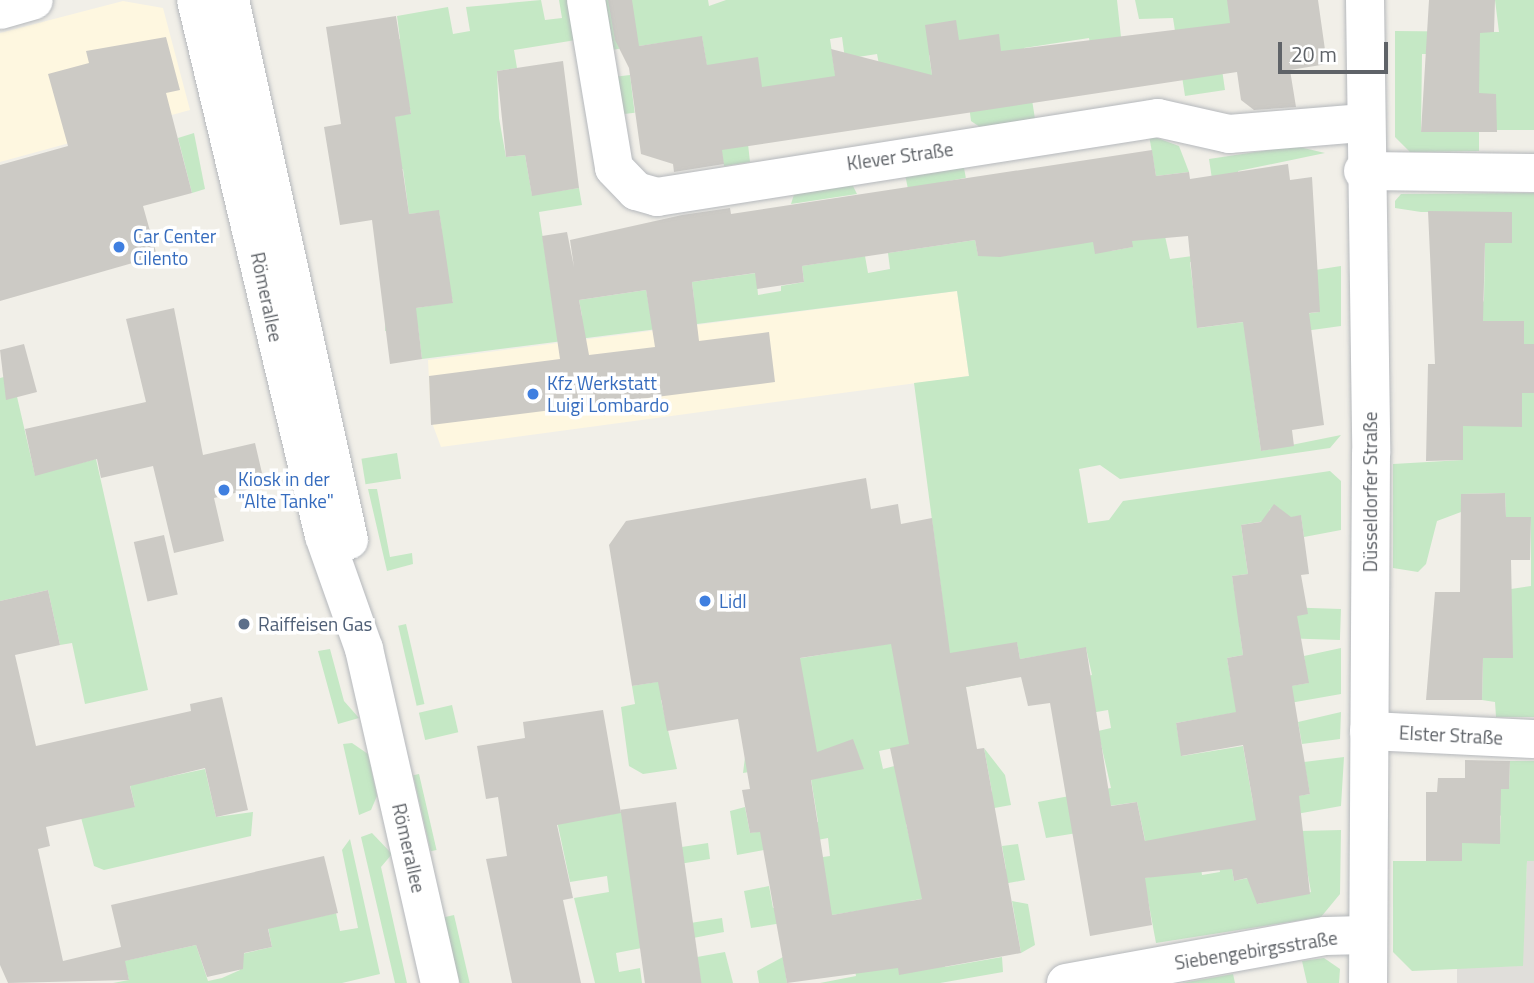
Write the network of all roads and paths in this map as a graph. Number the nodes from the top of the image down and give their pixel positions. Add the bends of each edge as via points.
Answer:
1 (34, 0) edge
2 (196, 0) edge
3 (230, 0) edge
4 (586, 0) edge
5 (1365, 0) edge
6 (0, 10) edge
7 (1364, 123) junction
8 (1363, 171) junction
9 (1534, 173) edge
10 (349, 591) junction
11 (1369, 731) junction
12 (1534, 739) edge
13 (1365, 935) junction
14 (440, 983) edge
15 (1066, 983) edge
16 (1368, 983) edge

1 - 6 street
2 - 10 street, Römerallee via 324,536
3 - 10 street, Römerallee via 349,524
4 - 7 street, Klever Straße via 610,158 619,177 647,195 708,191 788,173 1158,118 1229,134
5 - 7 street, Düsseldorfer Straße
7 - 8 street, Düsseldorfer Straße
8 - 9 street
8 - 11 street, Düsseldorfer Straße via 1371,453
10 - 14 street, Römerallee
11 - 12 street, Elster Straße
11 - 13 street, Düsseldorfer Straße
13 - 15 street, Siebengebirgsstraße via 1325,936
13 - 16 street, Düsseldorfer Straße

